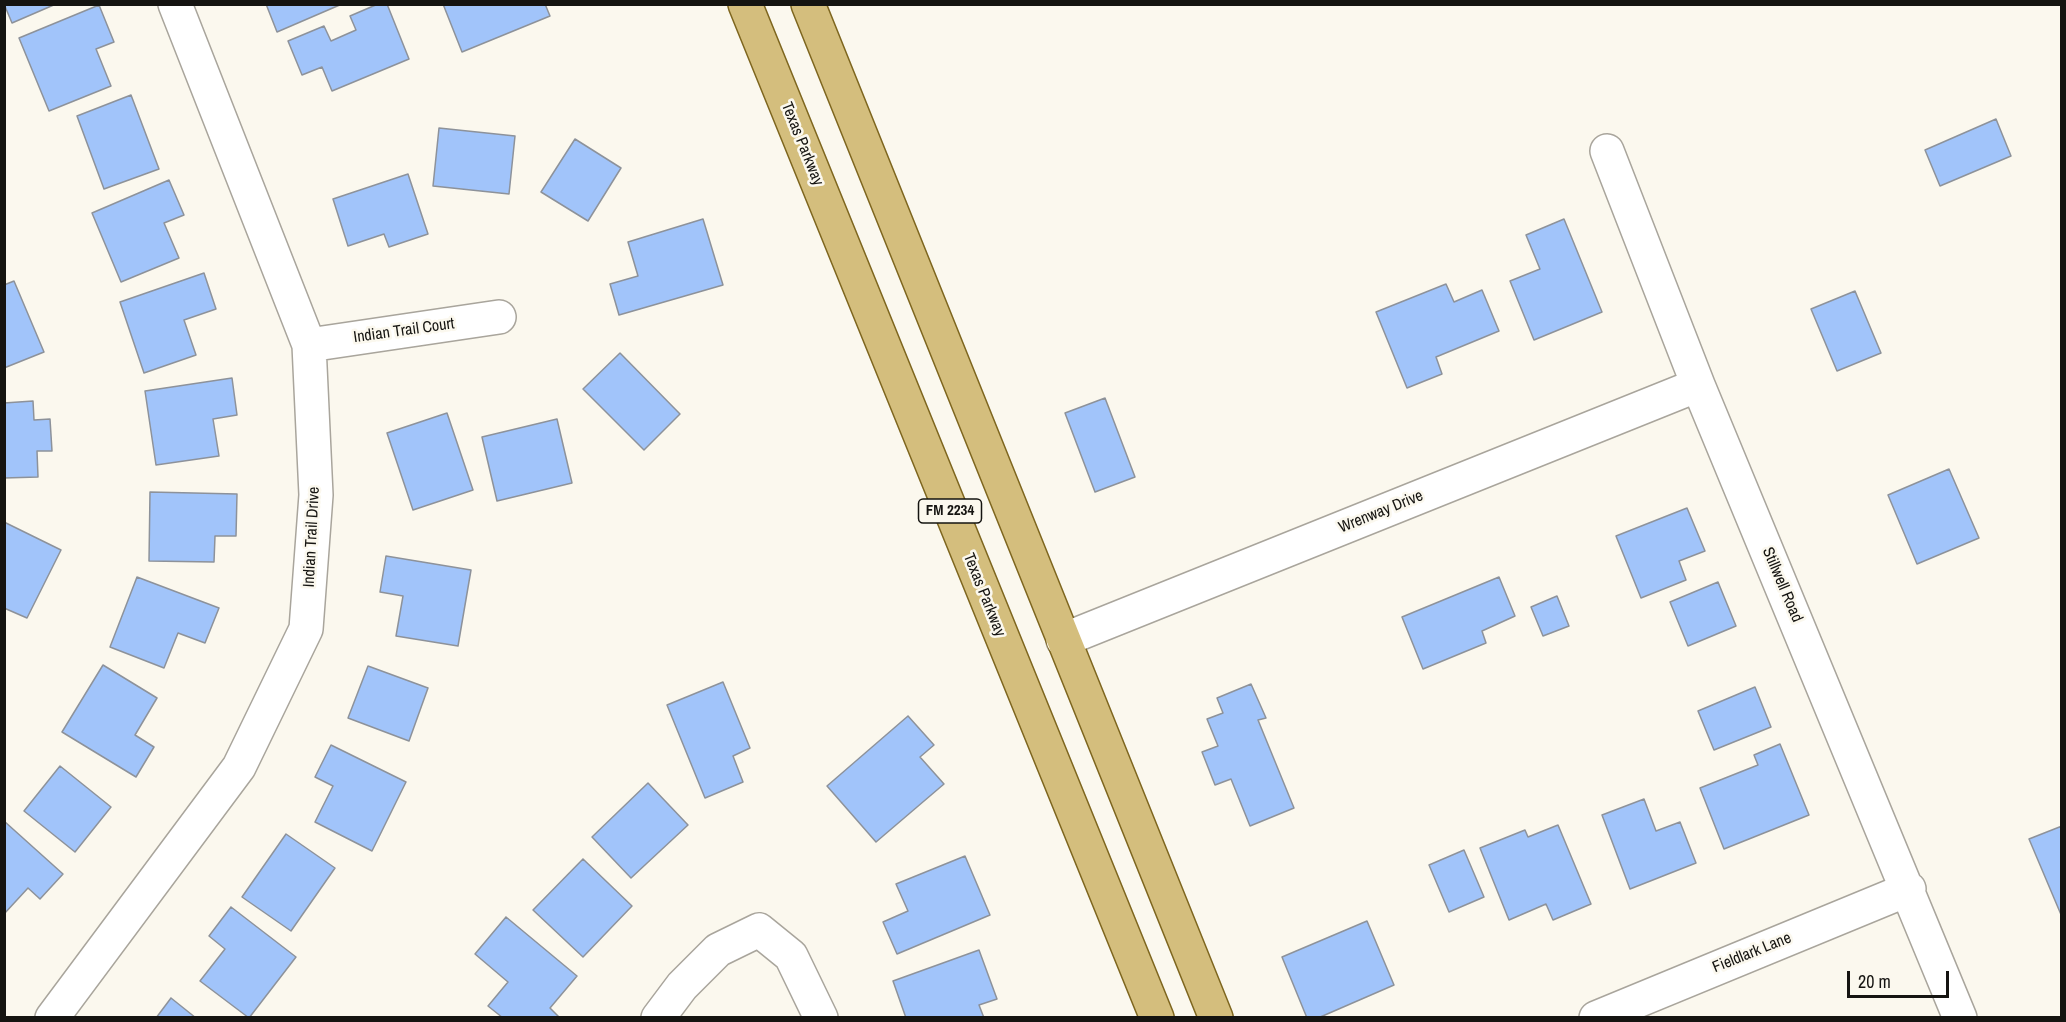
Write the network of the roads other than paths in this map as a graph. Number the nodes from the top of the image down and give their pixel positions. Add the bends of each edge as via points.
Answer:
1 (175, 4) edge
2 (745, 4) edge
3 (808, 4) edge
4 (1607, 151) dead end
5 (499, 317) dead end
6 (309, 345) junction
7 (1698, 385) junction
8 (1063, 640) junction
9 (1909, 889) junction
10 (52, 1017) edge
11 (658, 1017) edge
12 (821, 1017) edge
13 (1157, 1017) edge
14 (1216, 1017) edge
15 (1596, 1017) edge
16 (1960, 1017) edge

1 - 6 street, Indian Trail Drive
2 - 13 main road, Texas Parkway / FM 2234
3 - 8 main road, FM 2234
4 - 7 street, Stillwell Road
5 - 6 street, Indian Trail Court
6 - 10 street, Indian Trail Drive via 316,495 306,629 239,767
7 - 8 street, Wrenway Drive
7 - 9 street, Stillwell Road
8 - 14 main road, FM 2234
9 - 15 street, Fieldlark Lane
9 - 16 street, Stillwell Road
11 - 12 street via 718,950 759,930 791,956

